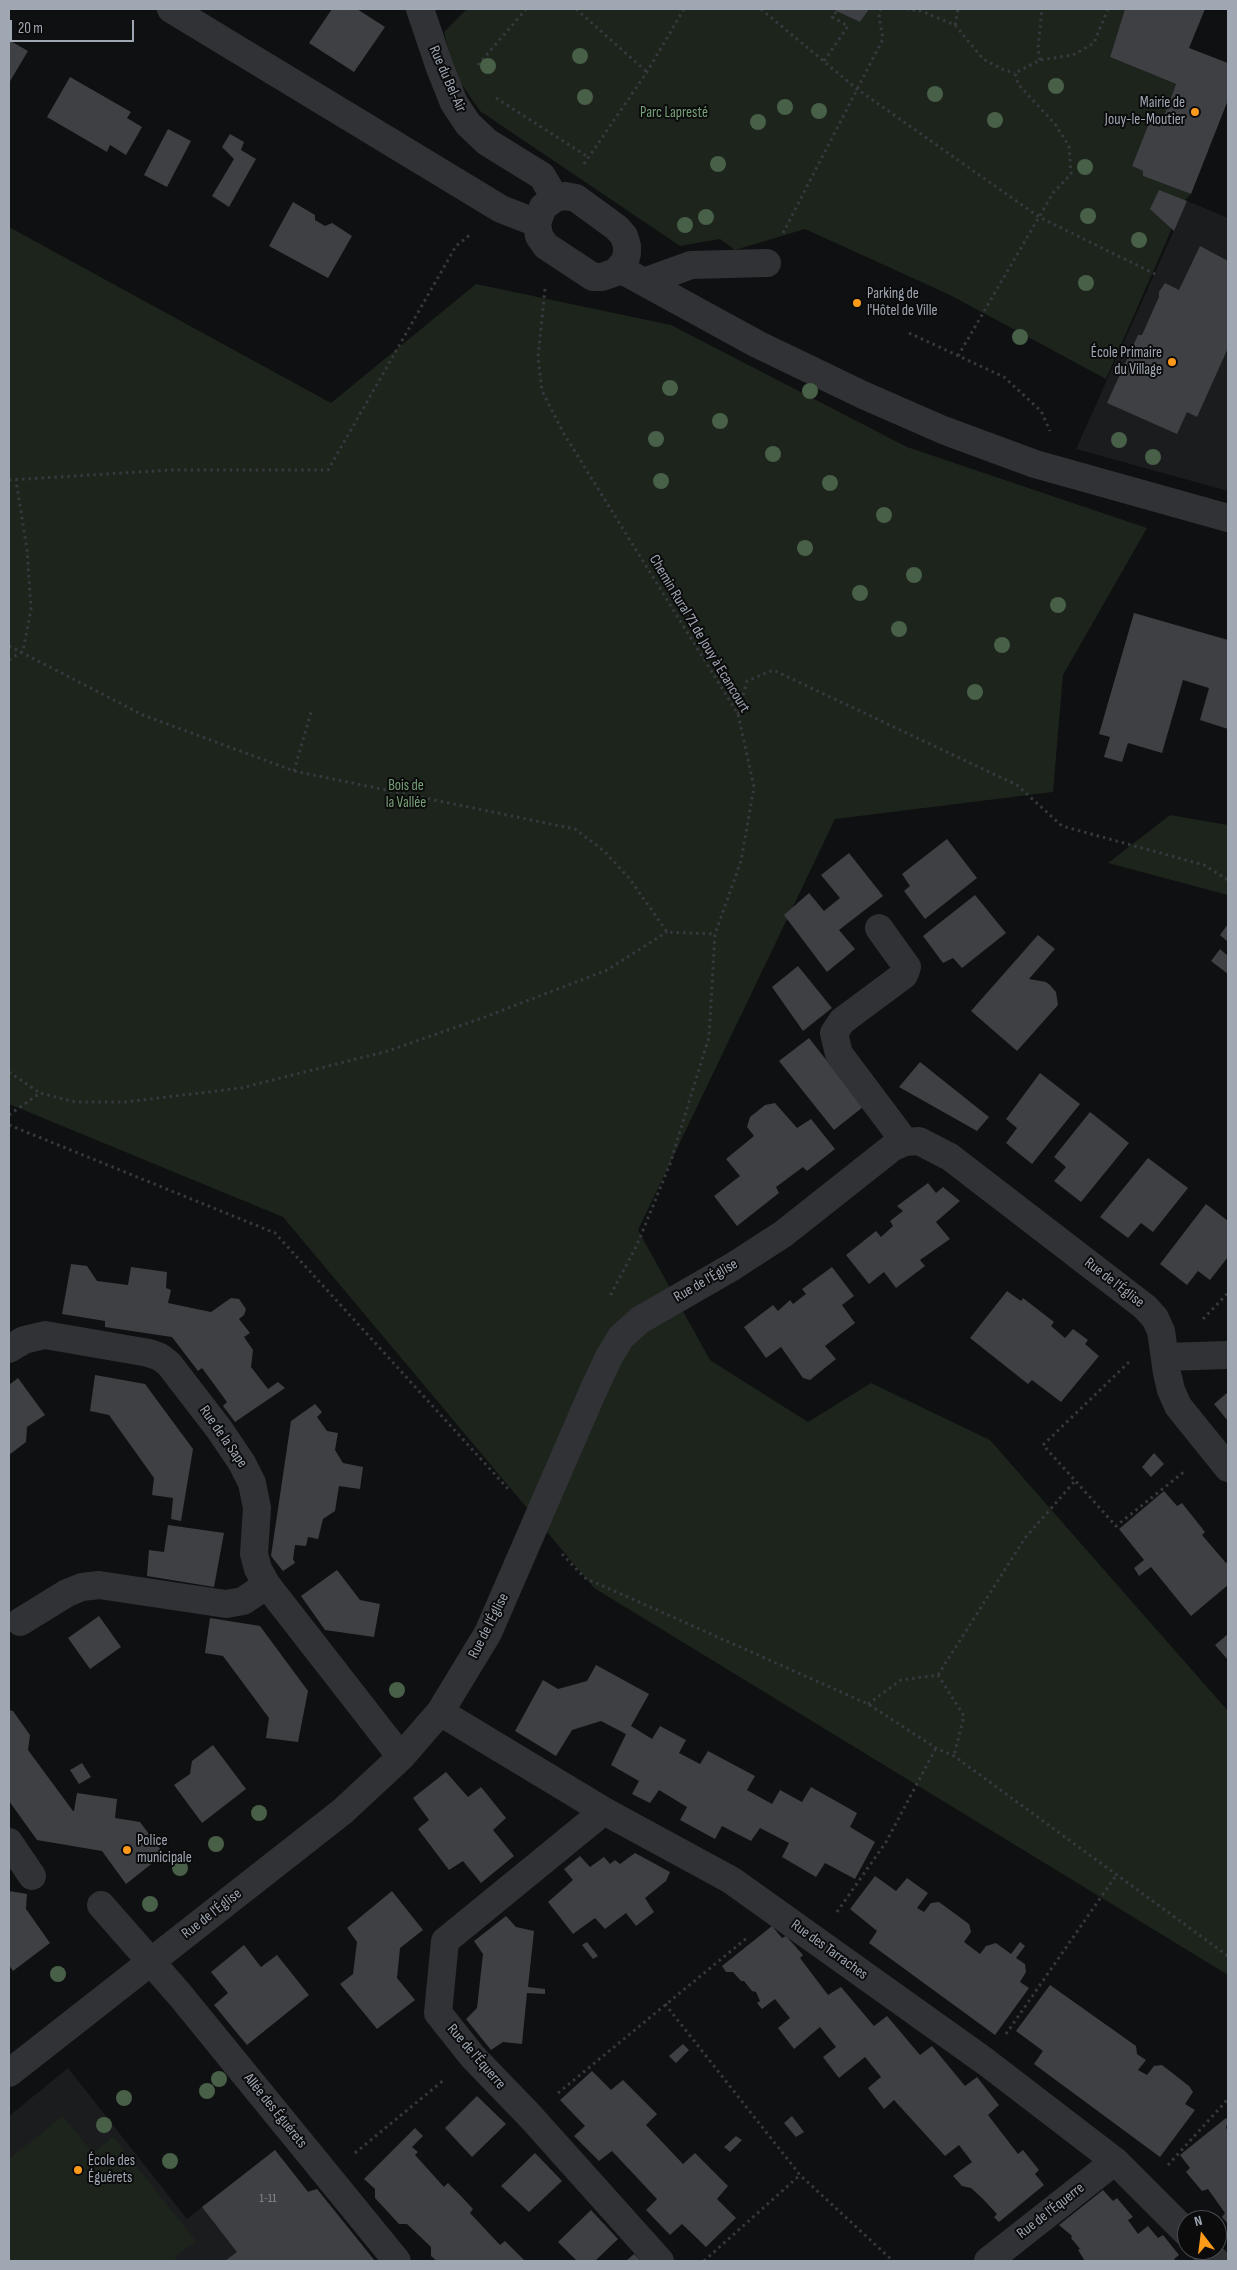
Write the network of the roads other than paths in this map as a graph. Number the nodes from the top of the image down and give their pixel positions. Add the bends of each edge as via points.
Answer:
1 (172, 9) edge
2 (420, 9) edge
3 (555, 198) junction
4 (541, 235) junction
5 (767, 263) dead end
6 (620, 269) junction
7 (644, 282) junction
8 (1228, 518) edge
9 (879, 928) dead end
10 (905, 1142) junction
11 (9, 1349) edge
12 (1228, 1354) edge
13 (1165, 1357) junction
14 (1228, 1468) edge
15 (267, 1585) junction
16 (20, 1622) dead end
17 (440, 1712) junction
18 (401, 1757) junction
19 (604, 1811) junction
20 (9, 1842) edge
21 (32, 1876) dead end
22 (101, 1905) dead end
23 (151, 1962) junction
24 (9, 2073) edge
25 (1115, 2161) junction
26 (1177, 2222) edge
27 (397, 2261) edge
28 (660, 2261) edge
29 (988, 2261) edge

1 - 4 street
2 - 3 street, Rue du Bel-Air via 454,102 468,124 487,142 542,176
3 - 4 street via 543,207
3 - 6 street via 576,198 617,228 628,246
4 - 6 street via 593,277 611,275
5 - 7 street via 691,265
6 - 7 street
7 - 8 street via 757,344 943,430 1070,475
9 - 10 street via 907,966 904,975 842,1021 834,1033 839,1054
10 - 13 street, Rue de l'Église via 919,1141 950,1157 1145,1307 1161,1331
10 - 17 street, Rue de l'Église via 893,1147 783,1234 640,1320 622,1337 593,1391 488,1633
11 - 15 street, Rue de la Sape via 24,1340 45,1335 149,1353 169,1364 219,1429 252,1483 257,1508 254,1554
12 - 13 street
13 - 14 street, Rue de l'Église via 1171,1390 1178,1406
15 - 16 street via 243,1601 226,1604 98,1585 82,1587 67,1592
15 - 18 street, Rue de la Sape
17 - 18 street, Rue de l'Église
17 - 19 street, Rue des Tarraches
18 - 23 street, Rue de l'Église via 343,1811
19 - 25 street, Rue des Tarraches via 732,1880 986,2062
19 - 28 street, Rue de l'Équerre via 445,1941 438,2013 473,2057
20 - 21 street
22 - 23 street, Allée des Éguérets
23 - 24 street, Rue de l'Église
23 - 27 street, Allée des Éguérets
25 - 26 street, Rue des Tarraches
25 - 29 street, Rue de l'Équerre

